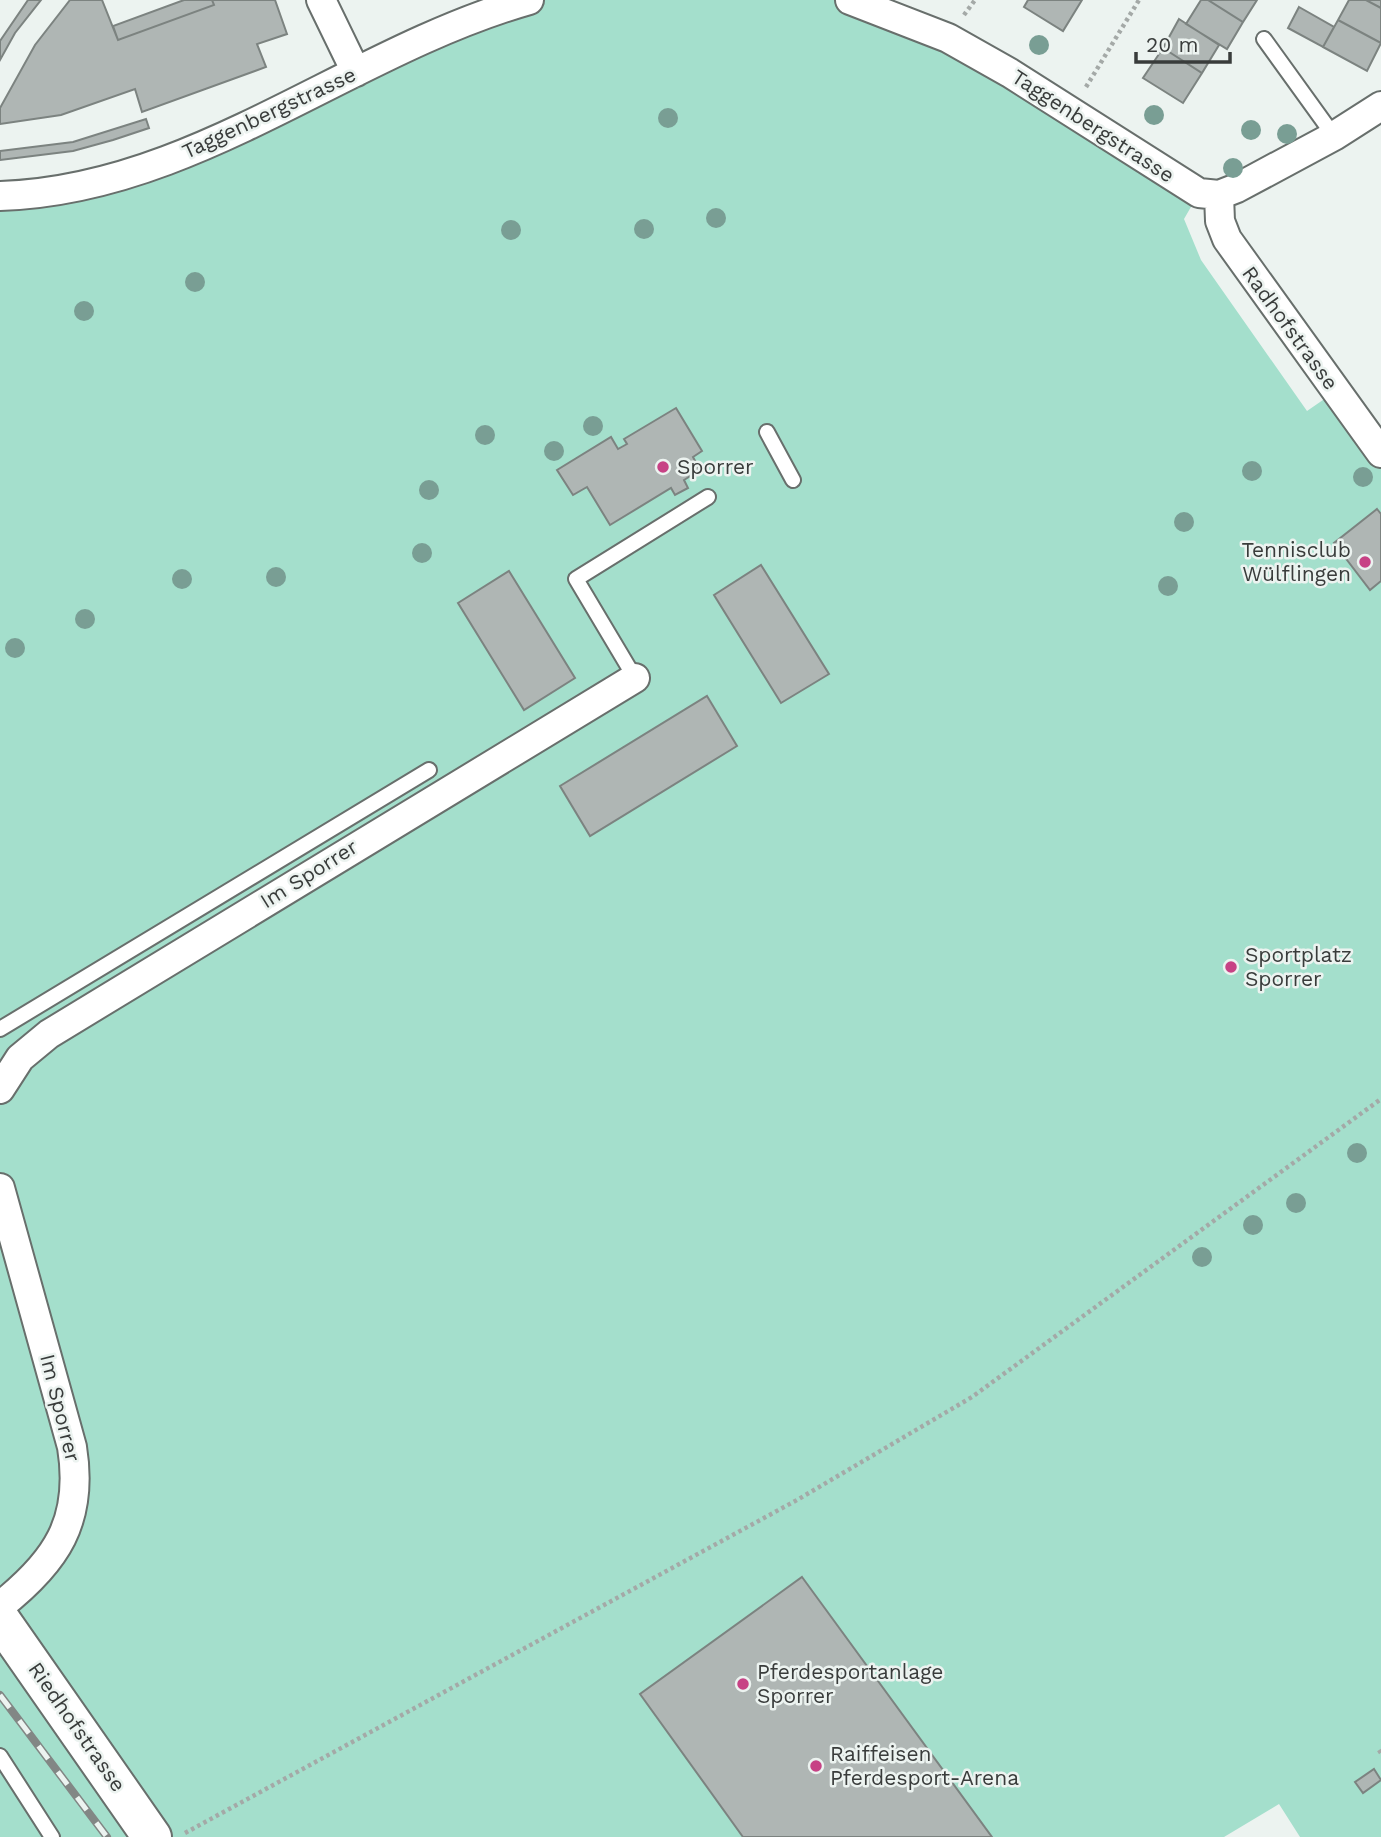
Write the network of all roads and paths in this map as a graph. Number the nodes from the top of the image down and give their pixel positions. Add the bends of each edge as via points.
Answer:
1 (321, 0) edge
2 (529, 0) edge
3 (850, 0) edge
4 (1139, 0) edge
5 (1264, 39) dead end
6 (356, 72) junction
7 (1381, 106) edge
8 (1070, 111) junction
9 (1334, 136) junction
10 (1219, 195) junction
11 (0, 196) edge
12 (767, 432) dead end
13 (1381, 453) edge
14 (793, 480) dead end
15 (708, 497) dead end
16 (635, 678) joint
17 (429, 770) dead end
18 (0, 1029) edge
19 (0, 1089) edge
20 (1381, 1099) edge
21 (0, 1188) edge
22 (0, 1606) edge
23 (0, 1619) edge
24 (0, 1756) edge
25 (52, 1837) edge
26 (152, 1837) edge
27 (178, 1837) edge

1 - 6 street
2 - 6 street, Taggenbergstrasse via 496,9
3 - 8 street, Taggenbergstrasse via 948,38
4 - 8 path
5 - 9 lane
6 - 11 street, Taggenbergstrasse via 148,169 76,188
7 - 9 street
8 - 10 street, Taggenbergstrasse via 1187,187
9 - 10 street
10 - 13 street, Radhofstrasse via 1220,221 1227,239
12 - 14 lane
15 - 16 lane via 576,579
16 - 19 street, Im Sporrer via 49,1034 20,1058
17 - 18 lane
20 - 27 path via 972,1397 797,1500
21 - 22 street, Im Sporrer via 76,1472 67,1528 55,1553 37,1576
23 - 26 street, Riedhofstrasse
24 - 25 lane

